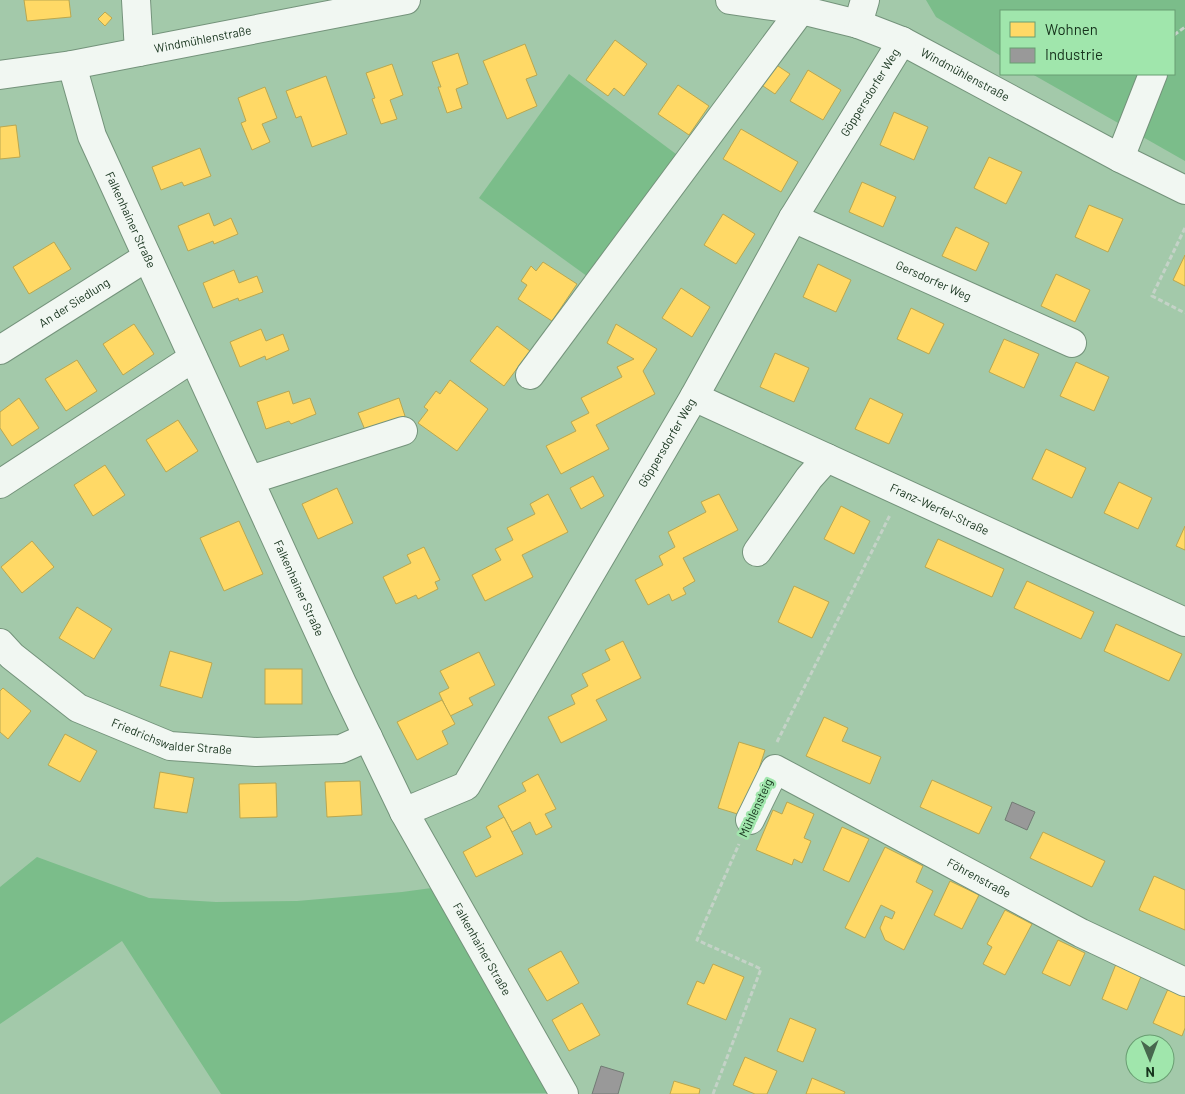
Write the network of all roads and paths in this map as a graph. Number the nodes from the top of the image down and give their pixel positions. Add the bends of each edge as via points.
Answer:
1 (136, 0) edge
2 (399, 0) edge
3 (730, 0) edge
4 (801, 10) junction
5 (862, 12) edge
6 (902, 41) junction
7 (139, 52) junction
8 (72, 65) junction
9 (0, 75) edge
10 (1153, 75) edge
11 (1120, 158) junction
12 (1185, 190) edge
13 (793, 218) junction
14 (1185, 228) edge
15 (146, 256) junction
16 (1185, 313) edge
17 (1072, 344) dead end
18 (0, 350) edge
19 (194, 358) junction
20 (530, 375) dead end
21 (694, 396) junction
22 (403, 430) dead end
23 (827, 458) junction
24 (250, 480) junction
25 (0, 484) edge
26 (901, 492) junction
27 (757, 552) dead end
28 (1185, 622) edge
29 (0, 643) edge
30 (368, 737) junction
31 (775, 769) junction
32 (404, 812) junction
33 (750, 820) joint
34 (1185, 982) edge
35 (564, 1094) edge
36 (713, 1094) edge

1 - 7 street
2 - 7 street, Windmühlenstraße
3 - 4 street, Windmühlenstraße
4 - 5 street, Windmühlenstraße
4 - 20 street
5 - 6 street, Windmühlenstraße
6 - 11 street, Windmühlenstraße
6 - 13 street, Göppersdorfer Weg
7 - 8 street, Windmühlenstraße
8 - 9 street, Windmühlenstraße
8 - 15 street, Falkenhainer Straße via 92,136
10 - 11 street
11 - 12 street, Windmühlenstraße
13 - 17 street, Gersdorfer Weg
13 - 21 street, Göppersdorfer Weg
14 - 16 path via 1152,296
15 - 18 street, An der Siedlung
15 - 19 street, Falkenhainer Straße
19 - 24 street, Falkenhainer Straße
19 - 25 street
21 - 23 street, Franz-Werfel-Straße
21 - 32 street, Göppersdorfer Weg via 466,786
22 - 24 street
23 - 26 street, Franz-Werfel-Straße
23 - 27 street
24 - 30 street, Falkenhainer Straße
26 - 28 street, Franz-Werfel-Straße
26 - 31 path, Mühlensteig via 774,748
29 - 30 street, Friedrichswalder Straße via 78,708 170,746 256,752 341,749
30 - 32 street, Falkenhainer Straße
31 - 33 street, Mühlensteig
31 - 34 street, Föhrenstraße via 1081,933
32 - 35 street, Falkenhainer Straße
33 - 36 path, Mühlensteig via 696,940 761,969

